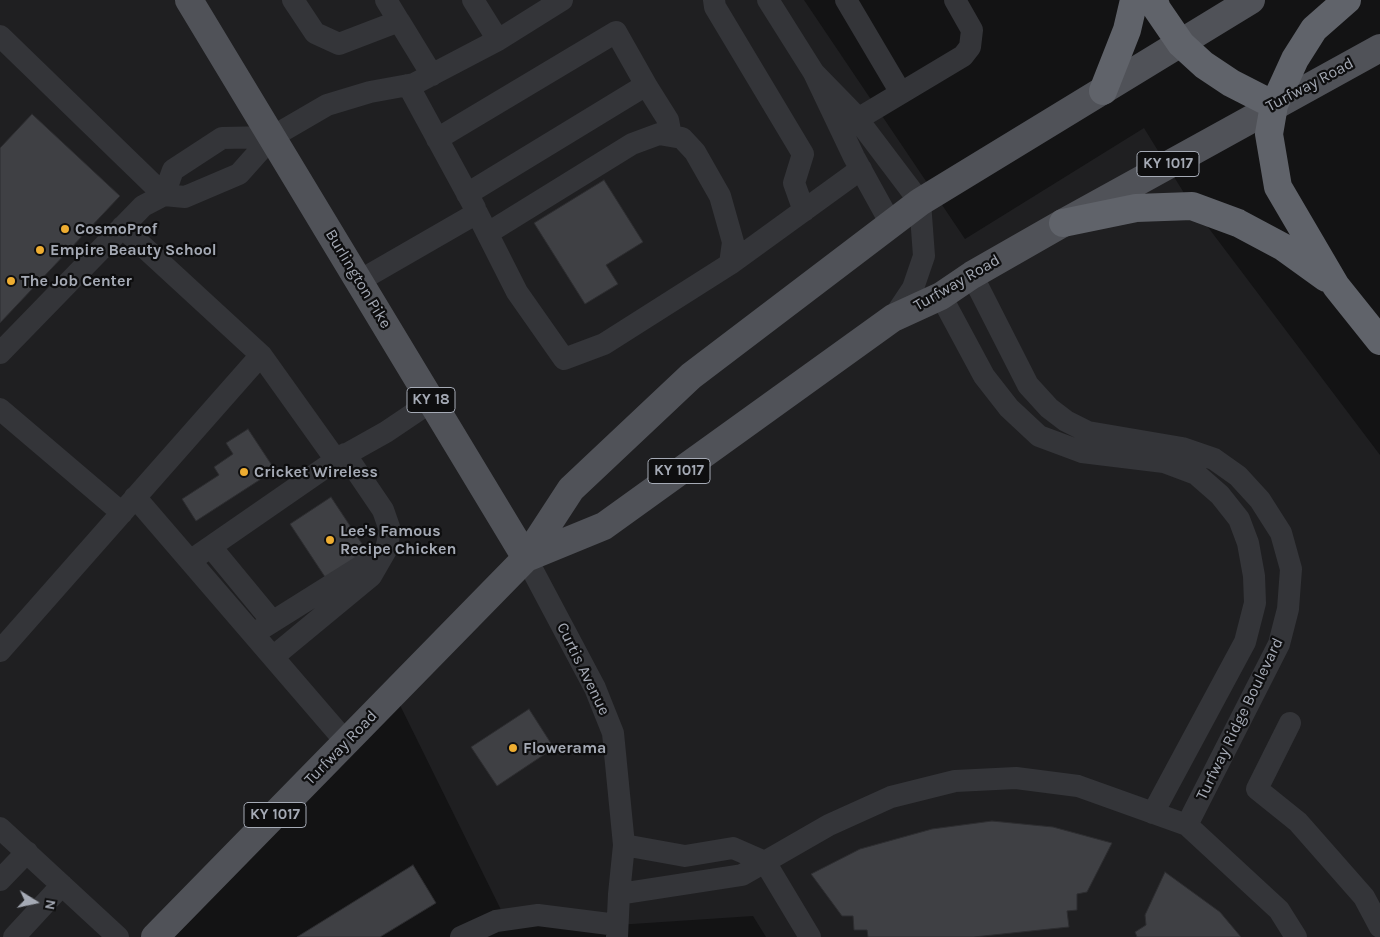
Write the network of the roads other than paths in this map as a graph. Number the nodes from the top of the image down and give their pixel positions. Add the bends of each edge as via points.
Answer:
1 (189, 0) edge
2 (293, 0) edge
3 (386, 0) edge
4 (473, 0) edge
5 (714, 0) edge
6 (768, 0) edge
7 (846, 0) edge
8 (955, 0) edge
9 (1134, 0) edge
10 (1154, 0) edge
11 (1251, 0) edge
12 (1347, 0) edge
13 (558, 1) edge
14 (400, 23) junction
15 (0, 36) edge
16 (498, 40) junction
17 (1181, 44) junction
18 (1380, 48) edge
19 (432, 75) junction
20 (408, 85) junction
21 (646, 85) junction
22 (1103, 91) junction
23 (901, 93) junction
24 (1274, 105) junction
25 (849, 124) junction
26 (670, 136) junction
27 (272, 137) junction
28 (437, 139) junction
29 (861, 169) junction
30 (164, 195) junction
31 (920, 202) junction
32 (472, 203) junction
33 (804, 211) junction
34 (1063, 222) junction
35 (891, 224) junction
36 (122, 227) junction
37 (488, 233) junction
38 (730, 264) junction
39 (972, 275) junction
40 (359, 281) junction
41 (1336, 286) junction
42 (941, 296) junction
43 (893, 318) junction
44 (1380, 341) edge
45 (0, 353) edge
46 (261, 355) junction
47 (432, 401) junction
48 (0, 410) edge
49 (340, 457) junction
50 (129, 505) junction
51 (211, 547) junction
52 (386, 550) junction
53 (526, 558) junction
54 (190, 562) junction
55 (272, 621) junction
56 (253, 634) junction
57 (0, 651) edge
58 (273, 657) junction
59 (1290, 723) dead end
60 (346, 742) junction
61 (1153, 813) junction
62 (1187, 825) junction
63 (0, 828) edge
64 (624, 845) junction
65 (27, 852) junction
66 (766, 862) junction
67 (0, 880) edge
68 (62, 885) junction
69 (619, 894) junction
70 (1380, 927) edge
71 (617, 931) edge
72 (14, 937) edge
73 (118, 937) edge
74 (155, 937) edge
75 (461, 937) edge
76 (810, 937) edge
77 (1296, 937) edge

1 - 27 main road, Burlington Pike / KY 18
2 - 14 street via 315,33 339,44
3 - 14 street
4 - 16 street
5 - 33 street via 715,7 803,154 794,183
6 - 25 street
7 - 23 street
8 - 23 street via 972,30 970,47 963,56
9 - 22 highway via 1127,30
10 - 17 highway via 1157,10
11 - 17 main road, Turfway Road / KY 1017
12 - 24 highway via 1314,29 1295,59
13 - 16 street
14 - 19 street
15 - 30 street
16 - 19 street
17 - 22 main road, Turfway Road / KY 1017
17 - 24 highway via 1218,74
18 - 24 main road, Turfway Road / KY 1017
19 - 20 street
20 - 27 street via 327,105
20 - 28 street
21 - 26 street via 668,120
21 - 28 street via 616,32
21 - 32 street
22 - 31 main road, Turfway Road / KY 1017
23 - 25 street
24 - 34 main road, Turfway Road / KY 1017
24 - 41 highway via 1268,134 1278,187
25 - 29 street
25 - 31 street
26 - 37 street via 659,134 632,144
26 - 38 street via 682,138 695,152 720,196 733,242
27 - 30 street via 239,174 185,197
27 - 30 street via 222,138 174,170
27 - 40 main road, Burlington Pike / KY 18
28 - 32 street
29 - 33 street
29 - 35 street
30 - 36 street via 143,206
31 - 35 main road, Turfway Road / KY 1017
31 - 43 street via 924,256 913,288
32 - 37 street
32 - 40 street
33 - 38 street
34 - 39 main road, Turfway Road / KY 1017
34 - 41 highway via 1136,208 1192,206 1238,223 1283,247
35 - 53 main road, Turfway Road / KY 1017 via 691,376 571,489
36 - 45 street
36 - 46 street
37 - 38 street via 516,292 564,359 604,344
39 - 42 main road, Turfway Road / KY 1017
39 - 62 street, Turfway Ridge Boulevard via 1028,385 1049,408 1088,432 1182,448 1214,459 1238,476 1260,500 1281,533 1291,569 1288,609 1279,644
40 - 47 main road, Burlington Pike / KY 18
41 - 44 highway
42 - 43 main road, Turfway Road / KY 1017
42 - 61 street, Turfway Ridge Boulevard via 984,376 1009,408 1039,436 1082,452 1164,462 1196,474 1220,495 1238,519 1248,543 1255,603 1246,642
43 - 53 main road, Turfway Road / KY 1017 via 604,526
46 - 49 street
46 - 50 street
47 - 49 street via 386,432
47 - 53 main road, Burlington Pike / KY 18
48 - 50 street
49 - 51 street
49 - 52 street via 383,510 390,530
50 - 54 street
50 - 57 street
51 - 54 street
51 - 55 street
52 - 55 street
52 - 58 street via 371,576
53 - 60 main road, Turfway Road / KY 1017
53 - 64 street, Curtis Avenue via 595,688 613,732
54 - 56 street
55 - 56 street
56 - 58 street
58 - 60 street
59 - 70 street via 1257,789 1298,822 1364,897
60 - 74 main road, Turfway Road / KY 1017
61 - 62 street
61 - 66 street via 1078,786 1016,778 956,781 890,797 828,825
62 - 77 street via 1279,910
63 - 65 street
64 - 66 street via 685,856 733,848
64 - 69 street, Curtis Avenue
65 - 67 street
65 - 68 street
66 - 69 street via 742,875 707,883
66 - 76 street
68 - 72 street
68 - 73 street
69 - 71 street, Curtis Avenue
71 - 75 street via 538,915 496,921

